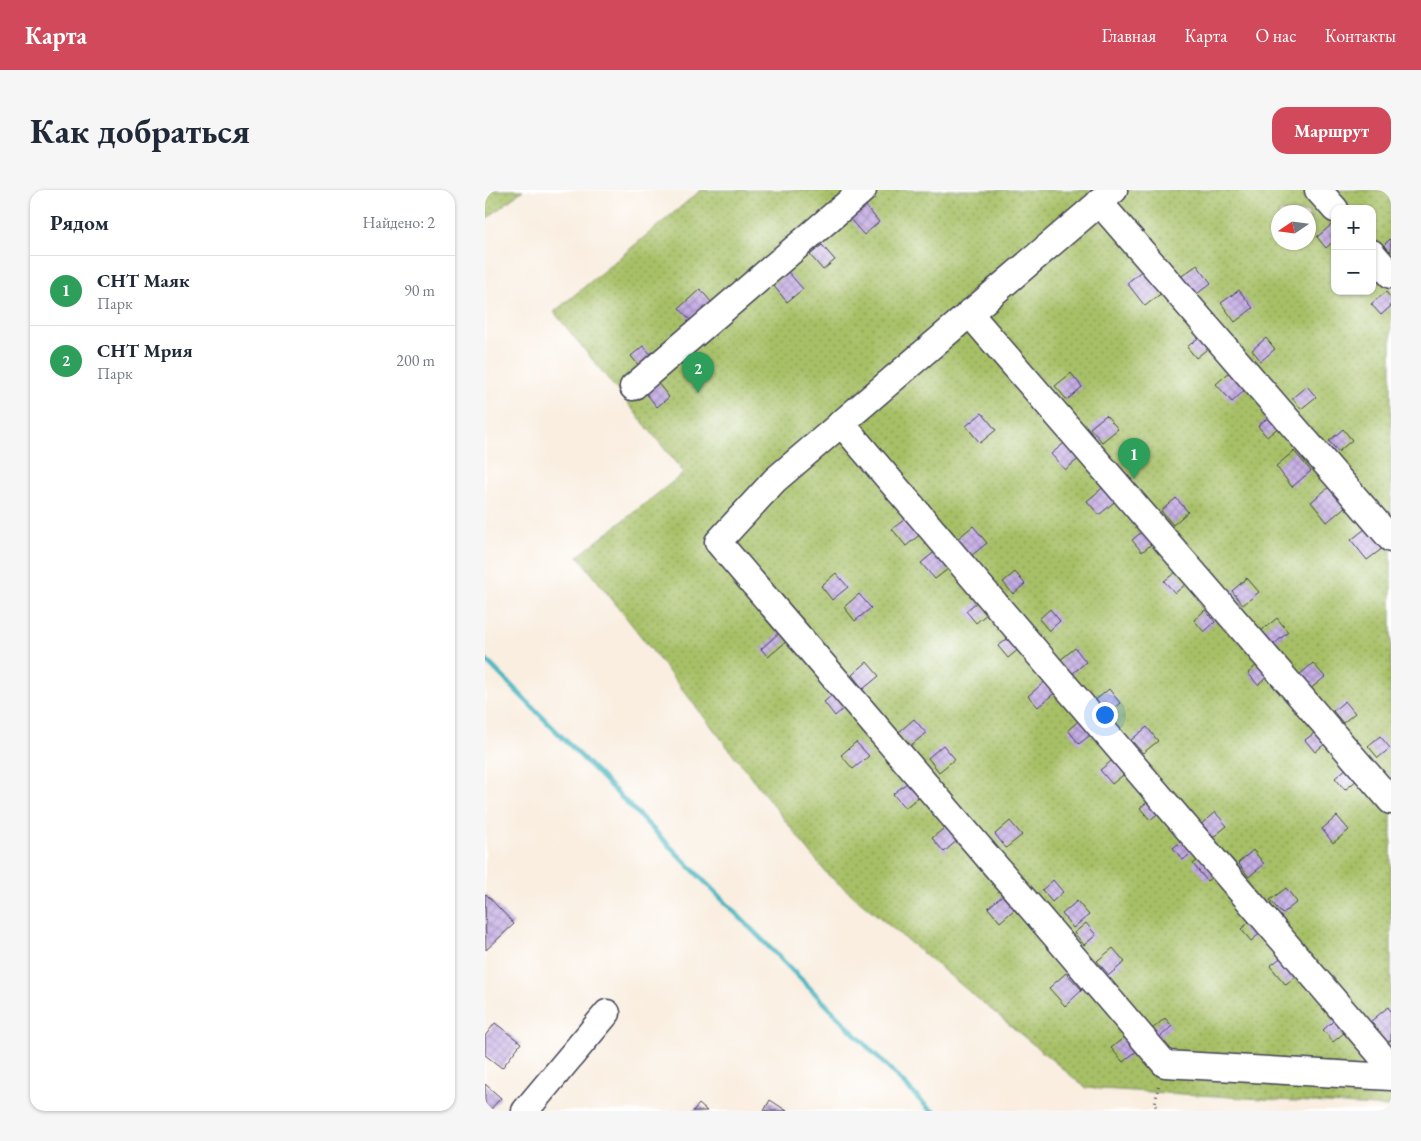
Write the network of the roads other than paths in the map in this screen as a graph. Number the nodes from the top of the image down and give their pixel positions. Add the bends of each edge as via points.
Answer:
1 (863, 190) edge
2 (1318, 190) edge
3 (1106, 196) edge
4 (1331, 205) edge
5 (1376, 257) edge
6 (1391, 274) edge
7 (969, 313) junction
8 (633, 387) dead end
9 (841, 423) junction
10 (1391, 539) edge
11 (1391, 801) edge
12 (607, 1013) dead end
13 (1391, 1067) edge
14 (1391, 1077) edge
15 (525, 1111) edge

1 - 8 street
2 - 4 street
3 - 7 street
3 - 10 street
5 - 6 street
7 - 9 street
7 - 11 street
9 - 13 street
9 - 14 street via 775,480 718,542 1165,1064
12 - 15 street

